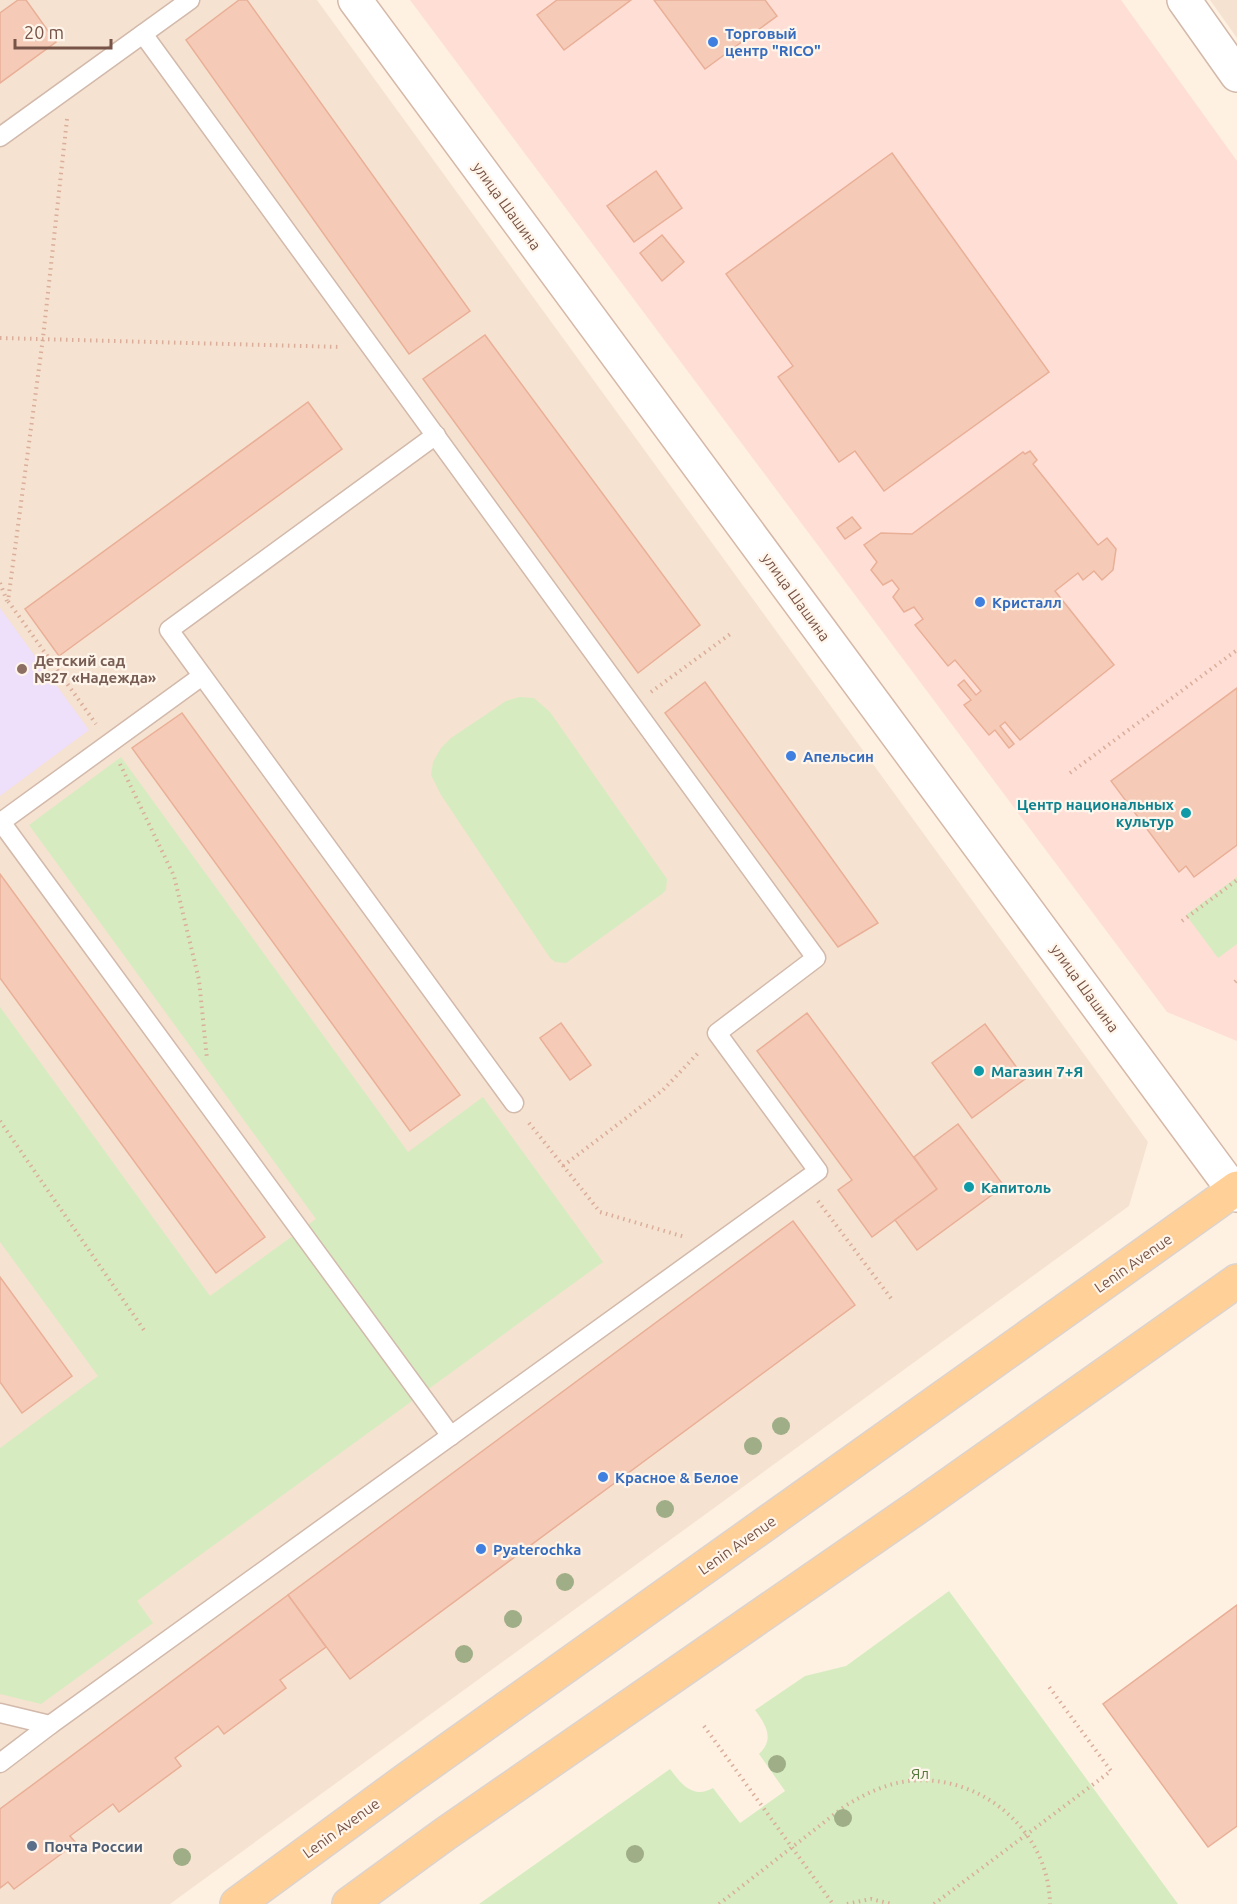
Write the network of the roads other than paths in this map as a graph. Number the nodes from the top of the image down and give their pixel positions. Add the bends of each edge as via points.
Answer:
1 (190, 0) edge
2 (355, 0) edge
3 (1184, 0) edge
4 (143, 34) junction
5 (1237, 75) edge
6 (0, 137) edge
7 (436, 435) junction
8 (202, 676) junction
9 (514, 1103) road end
10 (1236, 1191) edge
11 (1237, 1281) edge
12 (451, 1436) junction
13 (0, 1713) edge
14 (50, 1725) junction
15 (0, 1763) edge
16 (237, 1904) edge
17 (349, 1904) edge

1 - 4 lane
2 - 10 street, улица Шашина
3 - 5 street
4 - 6 lane
4 - 7 lane
7 - 8 lane via 169,630
7 - 12 lane via 816,958 717,1033 818,1171
8 - 9 lane
8 - 12 lane via 1,822
10 - 16 main road, Lenin Avenue
11 - 17 main road
12 - 14 lane
13 - 14 lane
14 - 15 lane

